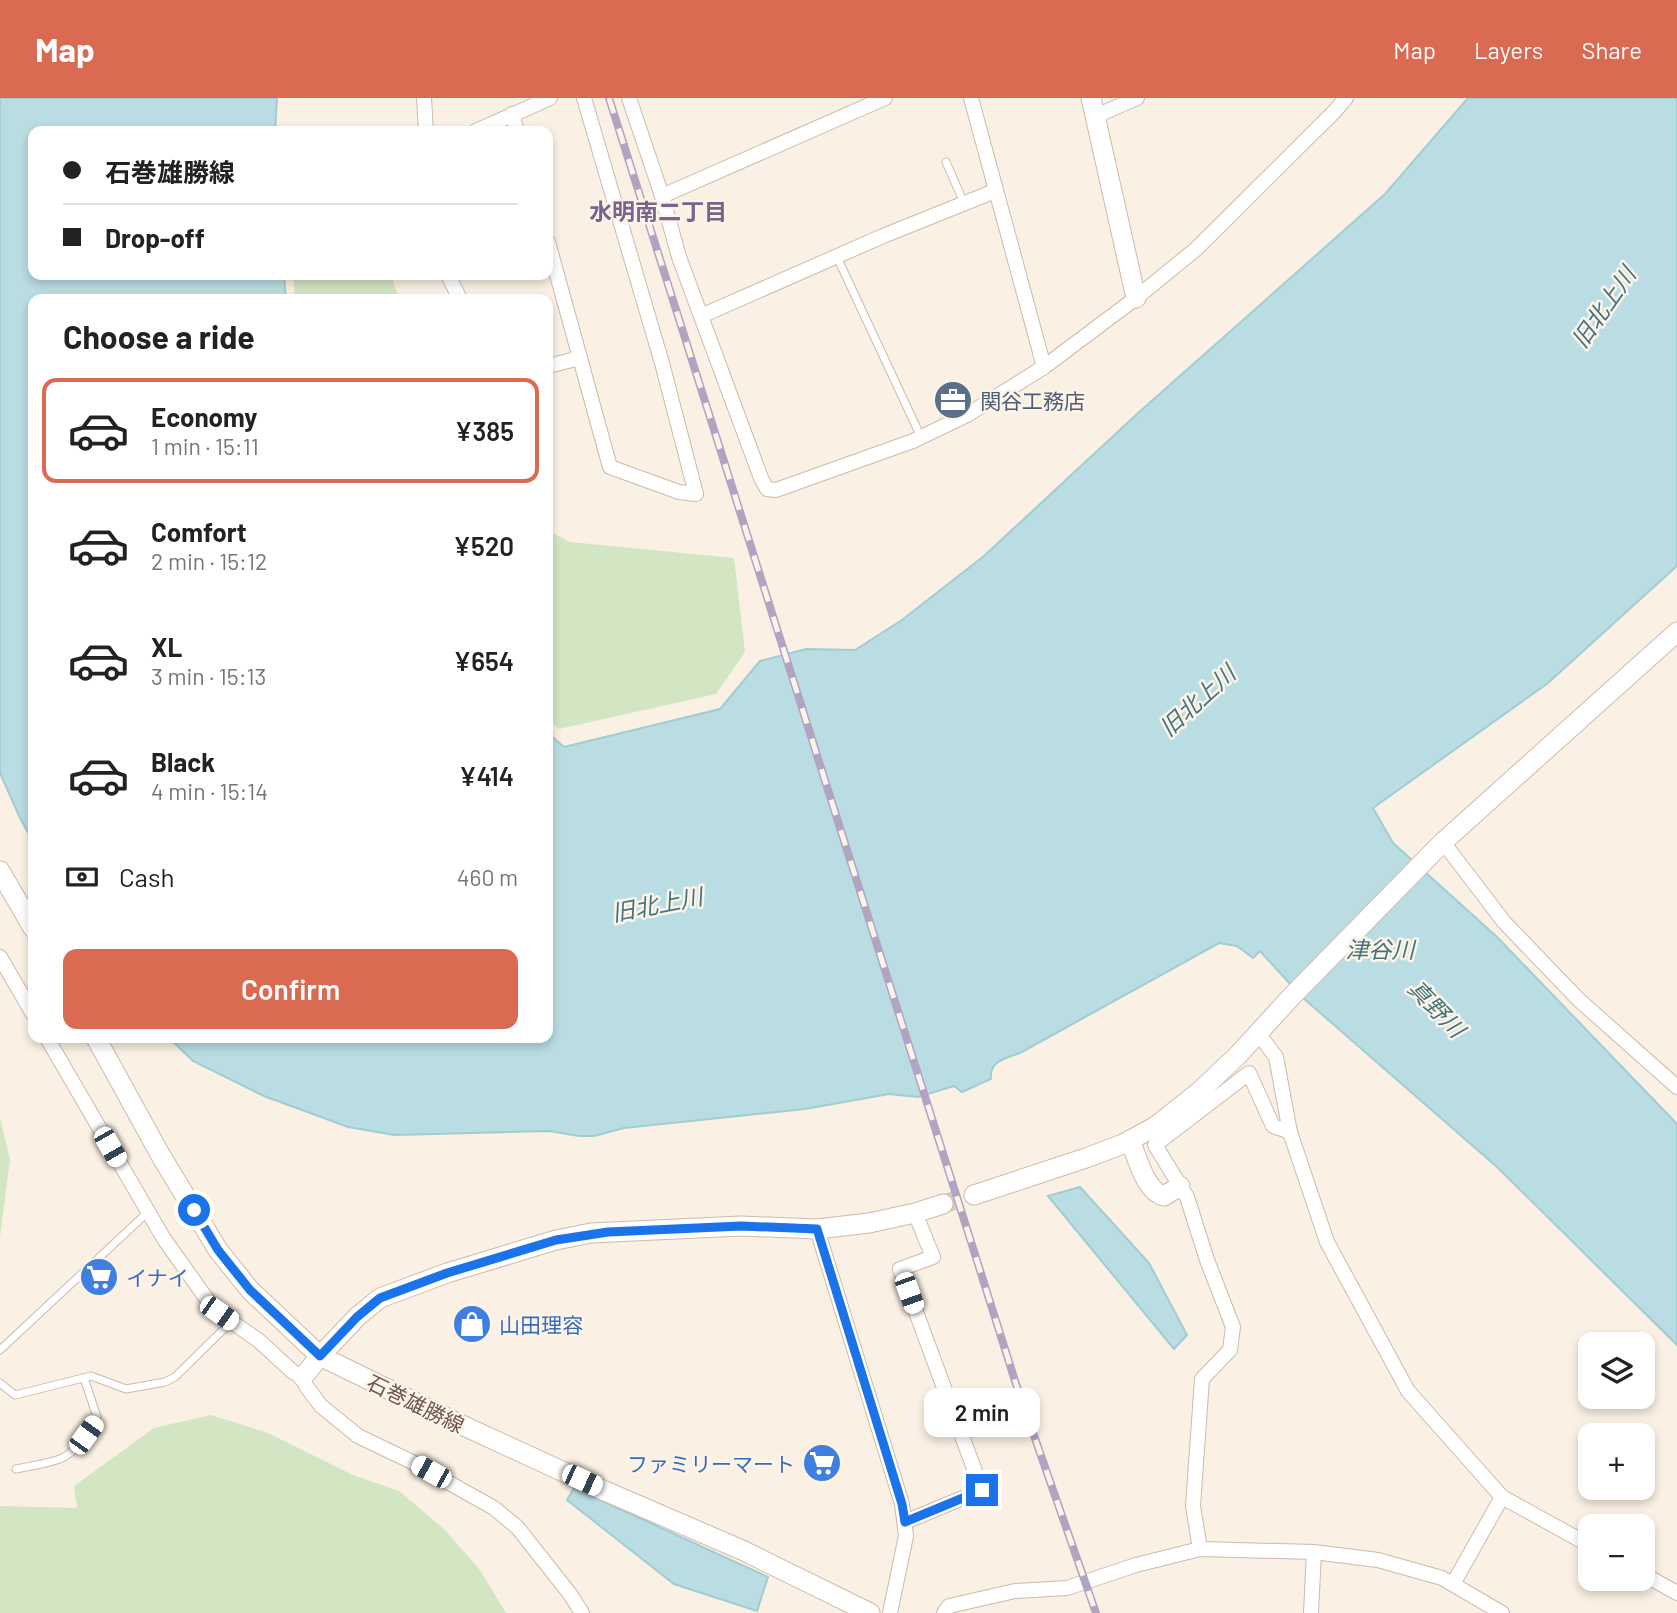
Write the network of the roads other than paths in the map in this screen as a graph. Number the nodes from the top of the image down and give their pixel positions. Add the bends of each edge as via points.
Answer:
1 (424, 98) edge
2 (551, 98) edge
3 (584, 98) edge
4 (629, 98) edge
5 (885, 98) edge
6 (971, 98) edge
7 (1137, 98) edge
8 (1346, 98) edge
9 (1094, 107) edge
10 (512, 114) junction
11 (426, 126) edge
12 (487, 126) edge
13 (516, 126) edge
14 (946, 162) dead end
15 (995, 191) junction
16 (662, 196) junction
17 (964, 204) junction
18 (837, 257) junction
19 (553, 260) edge
20 (1136, 298) junction
21 (701, 316) junction
22 (580, 358) junction
23 (553, 365) edge
24 (1044, 367) junction
25 (921, 437) junction
26 (1677, 632) edge
27 (1443, 842) junction
28 (0, 871) edge
29 (28, 919) edge
30 (0, 957) edge
31 (28, 1005) edge
32 (1258, 1033) junction
33 (50, 1043) edge
34 (99, 1043) edge
35 (1677, 1087) edge
36 (1290, 1132) junction
37 (1130, 1140) junction
38 (1180, 1186) junction
39 (974, 1195) tunnel mouth
40 (943, 1204) tunnel mouth
41 (148, 1212) junction
42 (915, 1213) junction
43 (817, 1229) junction
44 (231, 1322) junction
45 (0, 1350) edge
46 (320, 1356) junction
47 (303, 1377) junction
48 (84, 1378) junction
49 (0, 1383) edge
50 (16, 1469) dead end
51 (1502, 1497) junction
52 (905, 1522) junction
53 (1578, 1539) edge
54 (1200, 1549) junction
55 (1314, 1552) junction
56 (1655, 1581) edge
57 (1453, 1584) junction
58 (1677, 1594) edge
59 (582, 1613) edge
60 (870, 1613) edge
61 (890, 1613) edge
62 (944, 1613) edge
63 (1311, 1613) edge
64 (1502, 1613) edge

1 - 11 street
2 - 10 street
3 - 22 street via 696,494 678,492 611,467
4 - 16 street
5 - 16 street
6 - 15 street
7 - 9 street
8 - 20 street via 1196,249
9 - 20 street
10 - 12 street
10 - 13 street
14 - 17 lane
15 - 17 street
15 - 24 street
16 - 21 street
17 - 18 street
18 - 21 street
18 - 25 lane
19 - 22 street
20 - 24 street
21 - 25 street via 767,489 776,490
22 - 23 street
24 - 25 street via 967,415
26 - 27 street
27 - 32 street
27 - 35 street via 1504,922 1569,990
28 - 29 street
30 - 31 street
32 - 36 street via 1276,1057
32 - 37 street via 1199,1092 1157,1126
33 - 41 street
34 - 46 street, 石巻雄勝線 via 218,1250 250,1290
36 - 38 street via 1273,1126 1249,1073 1155,1145
36 - 51 street via 1327,1242 1408,1391
37 - 38 street via 1148,1184 1158,1194 1164,1196
37 - 39 street
38 - 54 street via 1233,1327 1230,1350 1202,1379 1192,1506
40 - 42 street
41 - 44 street via 211,1305
41 - 45 lane
42 - 43 street
42 - 52 street via 933,1257 900,1269 982,1490
43 - 46 street via 728,1226 591,1233 556,1240 380,1298
43 - 52 street
44 - 47 street
44 - 48 lane via 165,1382 126,1389 91,1376
46 - 47 street
46 - 60 street, 石巻雄勝線
47 - 59 street via 321,1406 358,1436 470,1494 517,1527
48 - 49 lane via 15,1395
48 - 50 lane via 97,1417 78,1447 60,1458
51 - 53 street
51 - 57 street
52 - 61 street
54 - 55 street
54 - 62 street via 1067,1588 1015,1591 949,1606
55 - 57 street via 1378,1560
55 - 63 street
56 - 58 street
57 - 64 street

